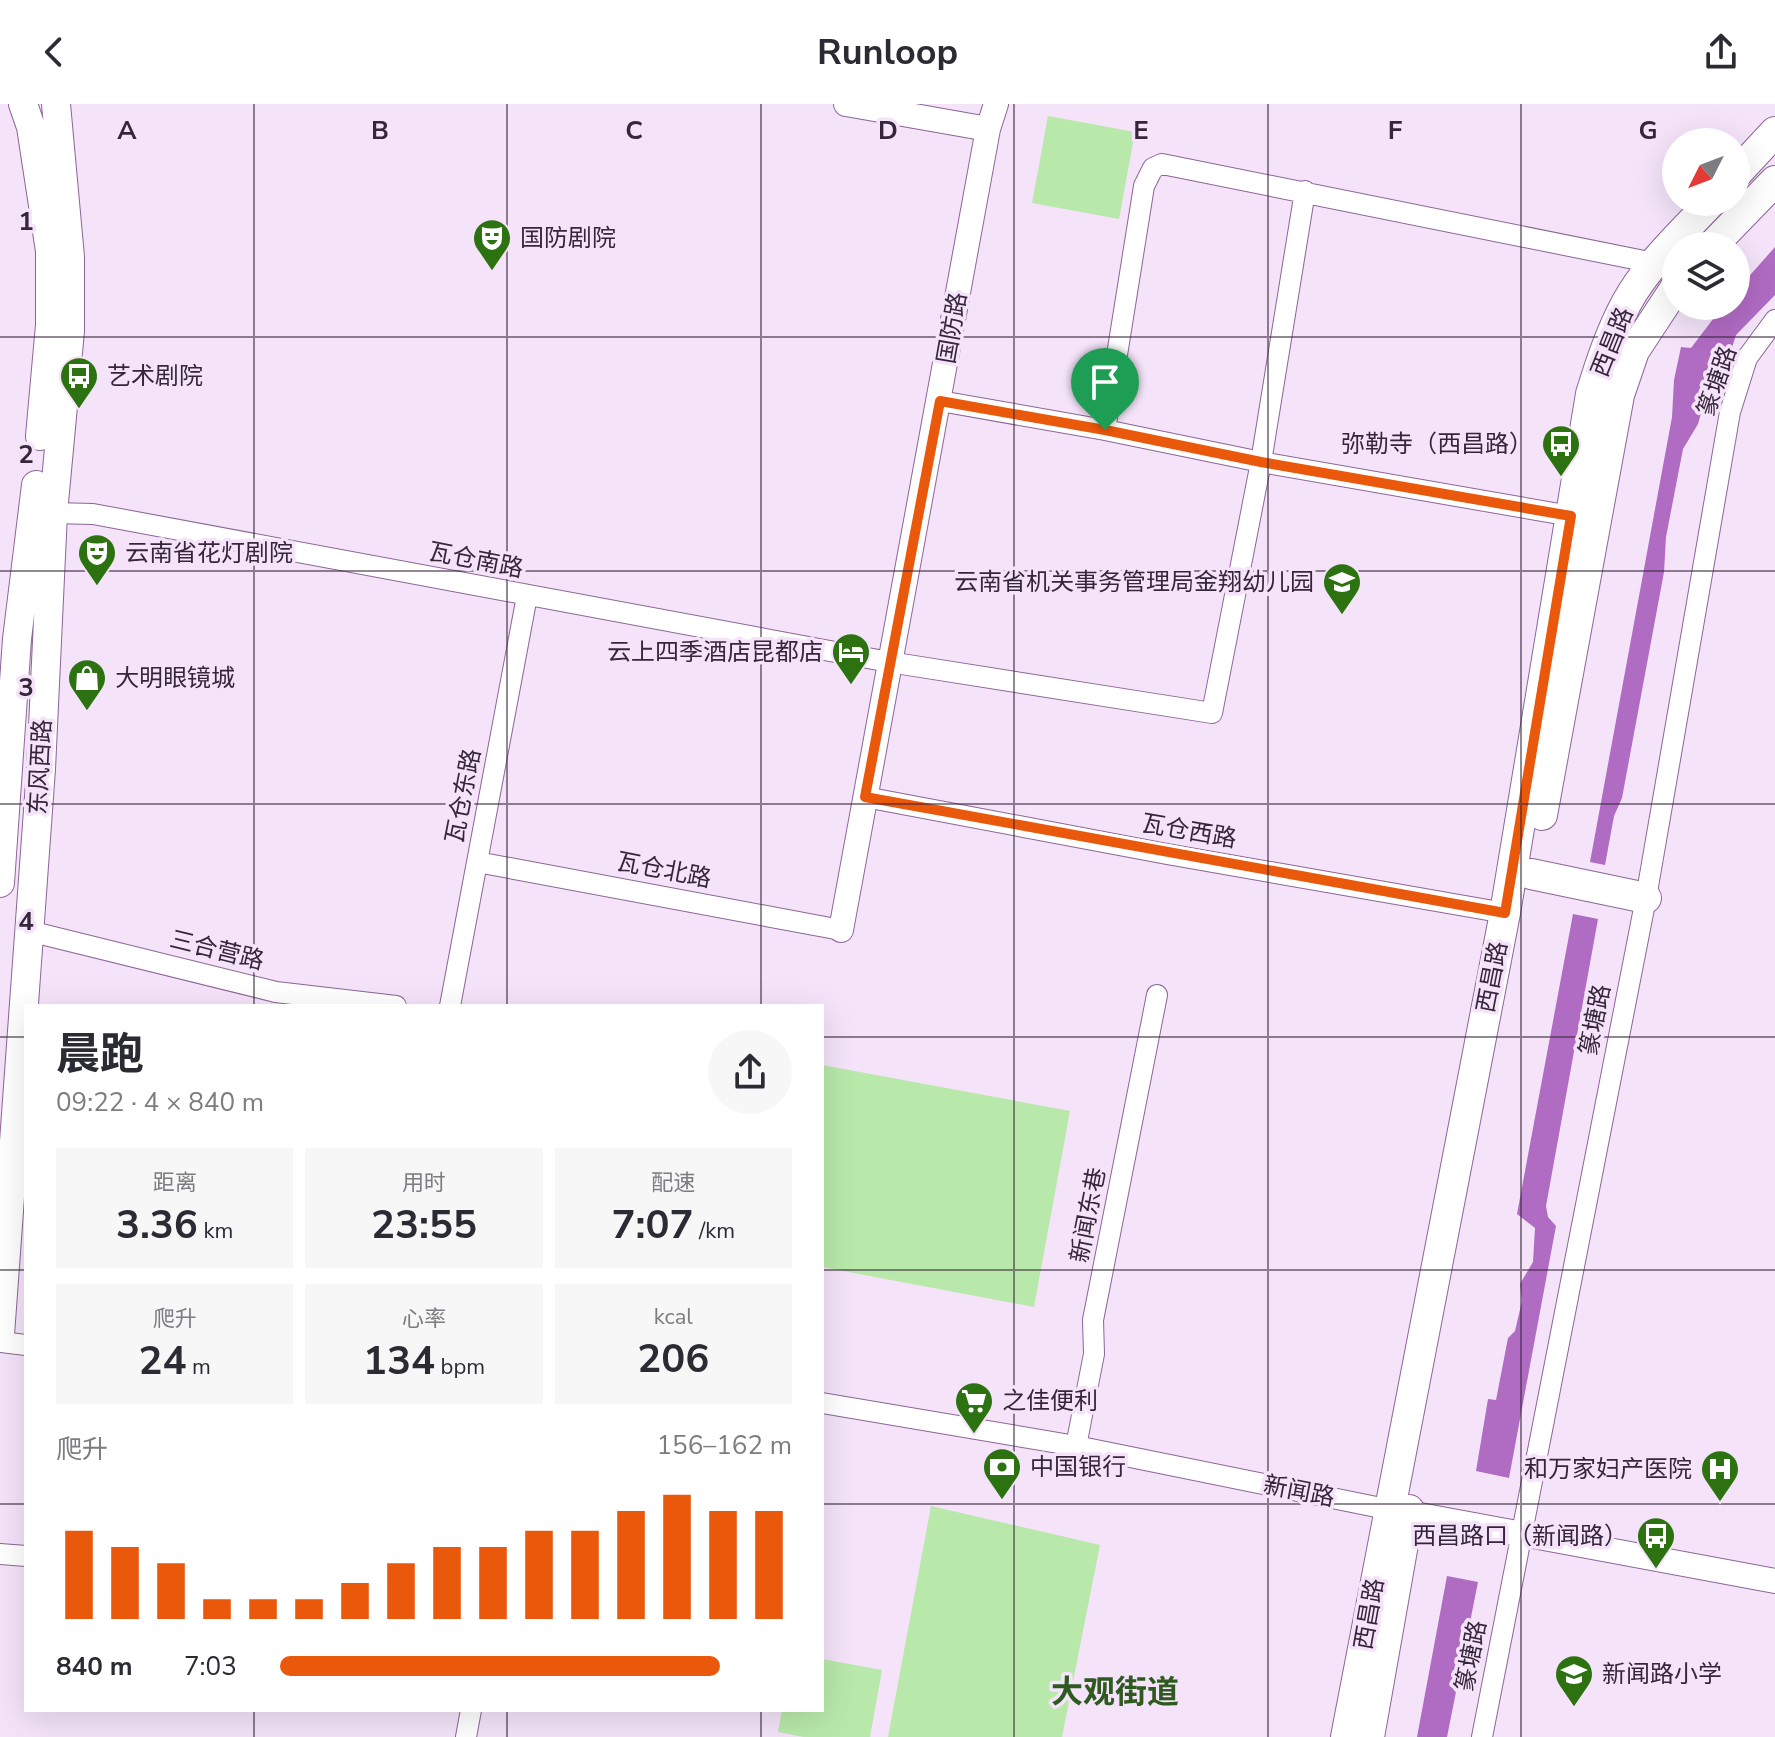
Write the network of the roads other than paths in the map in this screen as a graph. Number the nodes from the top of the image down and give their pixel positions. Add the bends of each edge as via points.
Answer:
1 (23, 104) edge
2 (846, 104) edge
3 (996, 104) edge
4 (58, 107) edge
5 (988, 129) junction
6 (1775, 132) edge
7 (1750, 159) edge
8 (1775, 181) edge
9 (1305, 191) junction
10 (1698, 216) edge
11 (1726, 232) edge
12 (1654, 263) junction
13 (1662, 308) edge
14 (1775, 320) edge
15 (940, 401) junction
16 (1105, 430) junction
17 (1261, 462) junction
18 (53, 513) junction
19 (1571, 516) junction
20 (527, 596) junction
21 (19, 627) junction
22 (0, 649) edge
23 (889, 662) junction
24 (5, 721) edge
25 (865, 797) junction
26 (477, 862) junction
27 (1531, 874) junction
28 (0, 883) edge
29 (1646, 898) junction
30 (1505, 913) junction
31 (841, 930) joint
32 (29, 931) junction
33 (1157, 995) dead end
34 (274, 999) edge
35 (361, 1004) edge
36 (450, 1004) edge
37 (0, 1335) edge
38 (0, 1342) edge
39 (24, 1345) edge
40 (824, 1403) edge
41 (1076, 1446) junction
42 (1398, 1511) junction
43 (1520, 1533) junction
44 (0, 1554) edge
45 (24, 1556) edge
46 (1775, 1581) edge
47 (471, 1712) edge
48 (466, 1737) edge
49 (1346, 1737) edge
50 (1369, 1737) edge
51 (1482, 1737) edge

1 - 21 main road, 东风西路 via 50,251 50,325
2 - 5 street
3 - 5 street, 国防路
4 - 18 main road, 东风西路 via 70,331
5 - 15 street, 国防路
6 - 7 main road
8 - 11 main road
9 - 12 street
9 - 16 street via 1162,164 1153,168 1144,186
9 - 17 street
10 - 12 main road, 西昌路
12 - 19 main road, 西昌路 via 1607,345 1591,394
13 - 27 main road, 西昌路 via 1634,351 1619,395
14 - 29 street, 篆塘路 via 1747,358 1730,412
15 - 16 street
15 - 23 street, 国防路
16 - 17 street
17 - 19 street
17 - 23 street, 瓦仓南路 via 1212,713
18 - 20 street, 瓦仓南路 via 93,514
18 - 32 main road, 东风西路
19 - 30 main road, 西昌路
20 - 23 street, 瓦仓南路
20 - 26 street, 瓦仓东路
21 - 22 main road
21 - 24 main road, 东风西路
23 - 25 street, 国防路
24 - 28 main road, 东风西路
25 - 30 street, 瓦仓西路
25 - 31 street, 国防路
26 - 31 street, 瓦仓北路
26 - 36 street, 瓦仓东路
27 - 29 main road
27 - 42 main road, 西昌路
29 - 43 street, 篆塘路
30 - 42 main road, 西昌路
32 - 34 street, 三合营路
32 - 37 main road, 东风西路
33 - 41 street, 新闻东巷 via 1093,1320 1094,1354
34 - 35 street, 三合营路
38 - 39 street
40 - 41 street, 新闻路
41 - 42 street, 新闻路
42 - 43 street, 新闻路
42 - 49 main road, 西昌路
42 - 50 main road, 西昌路
43 - 46 street, 新闻路
43 - 51 street, 篆塘路
44 - 45 street
47 - 48 street

